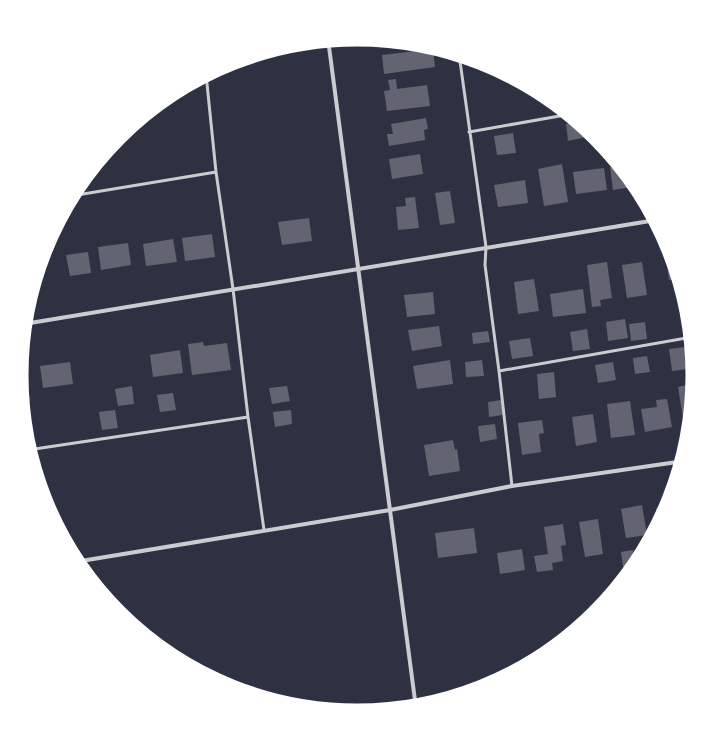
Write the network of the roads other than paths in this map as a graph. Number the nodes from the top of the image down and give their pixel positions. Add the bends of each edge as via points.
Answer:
1 (329, 45) edge
2 (460, 60) edge
3 (207, 80) edge
4 (563, 115) edge
5 (469, 132) junction
6 (216, 172) junction
7 (80, 195) edge
8 (651, 221) edge
9 (486, 247) junction
10 (359, 268) junction
11 (233, 289) junction
12 (30, 323) edge
13 (687, 338) edge
14 (499, 371) junction
15 (248, 417) junction
16 (34, 449) edge
17 (678, 462) edge
18 (512, 486) junction
19 (390, 510) junction
20 (264, 530) junction
21 (83, 561) edge
22 (415, 701) edge

1 - 10 street
2 - 5 lane
3 - 6 lane
4 - 5 lane
5 - 9 lane
6 - 7 lane
6 - 11 lane
8 - 9 street
9 - 10 street
9 - 14 lane via 485,265
10 - 11 street
10 - 19 street
11 - 12 street
11 - 15 lane
13 - 14 lane
14 - 18 lane
15 - 16 lane
15 - 20 lane
17 - 18 street
18 - 19 street
19 - 20 street
19 - 22 street
20 - 21 street

